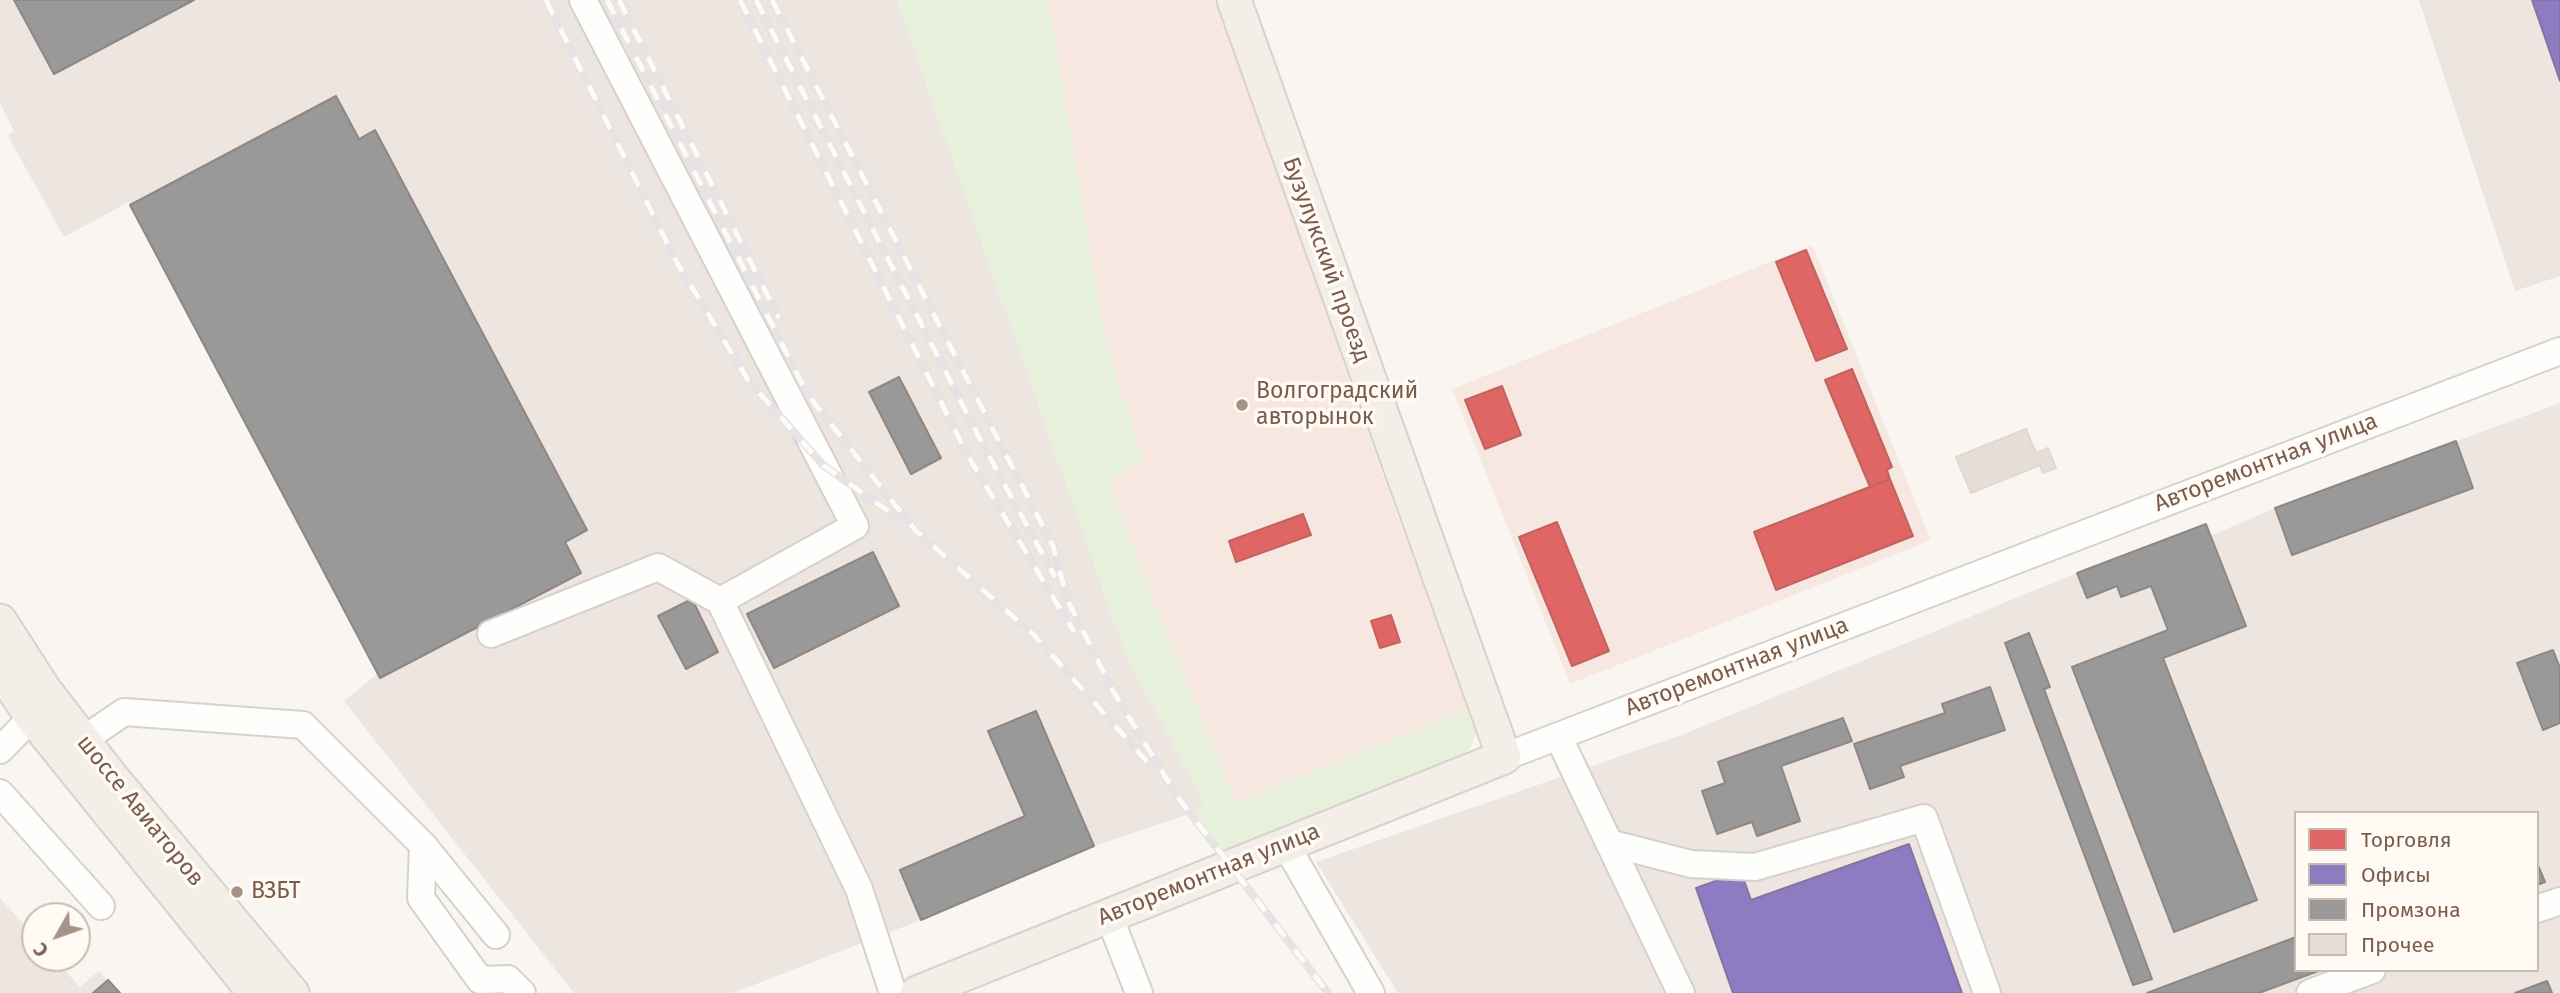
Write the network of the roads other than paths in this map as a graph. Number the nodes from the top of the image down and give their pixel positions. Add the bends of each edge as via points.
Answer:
1 (583, 0) edge
2 (1234, 0) edge
3 (2560, 351) edge
4 (720, 601) junction
5 (0, 621) edge
6 (491, 634) dead end
7 (0, 669) edge
8 (41, 708) junction
9 (1558, 736) junction
10 (83, 740) junction
11 (0, 750) edge
12 (1504, 757) junction
13 (0, 793) edge
14 (1609, 843) junction
15 (423, 845) junction
16 (1286, 845) junction
17 (2560, 901) edge
18 (101, 906) dead end
19 (2539, 908) edge
20 (1109, 916) junction
21 (496, 935) dead end
22 (2367, 972) edge
23 (255, 993) edge
24 (292, 993) edge
25 (522, 993) edge
26 (893, 993) edge
27 (918, 993) edge
28 (1139, 993) edge
29 (1371, 993) edge
30 (1681, 993) edge
31 (1987, 993) edge
32 (2311, 993) edge

1 - 4 street via 855,526
2 - 12 main road, Бузулукский проезд
3 - 9 street, Авторемонтная улица
4 - 6 street via 658,567
4 - 26 street via 859,888
5 - 8 main road, шоссе Авиаторов
7 - 8 main road, шоссе Авиаторов
8 - 10 main road, шоссе Авиаторов
8 - 11 street
8 - 23 main road, шоссе Авиаторов
9 - 12 street, Авторемонтная улица
9 - 14 street
10 - 15 street via 124,712 303,725
10 - 24 main road, шоссе Авиаторов
12 - 16 main road, Авторемонтная улица
13 - 18 street
14 - 30 street
14 - 31 street via 1691,864 1755,867 1924,818
15 - 21 street
15 - 25 street via 421,898 480,980 508,979
16 - 20 main road, Авторемонтная улица
16 - 29 street
17 - 19 street
20 - 27 main road, Авторемонтная улица
20 - 28 street
22 - 32 street

